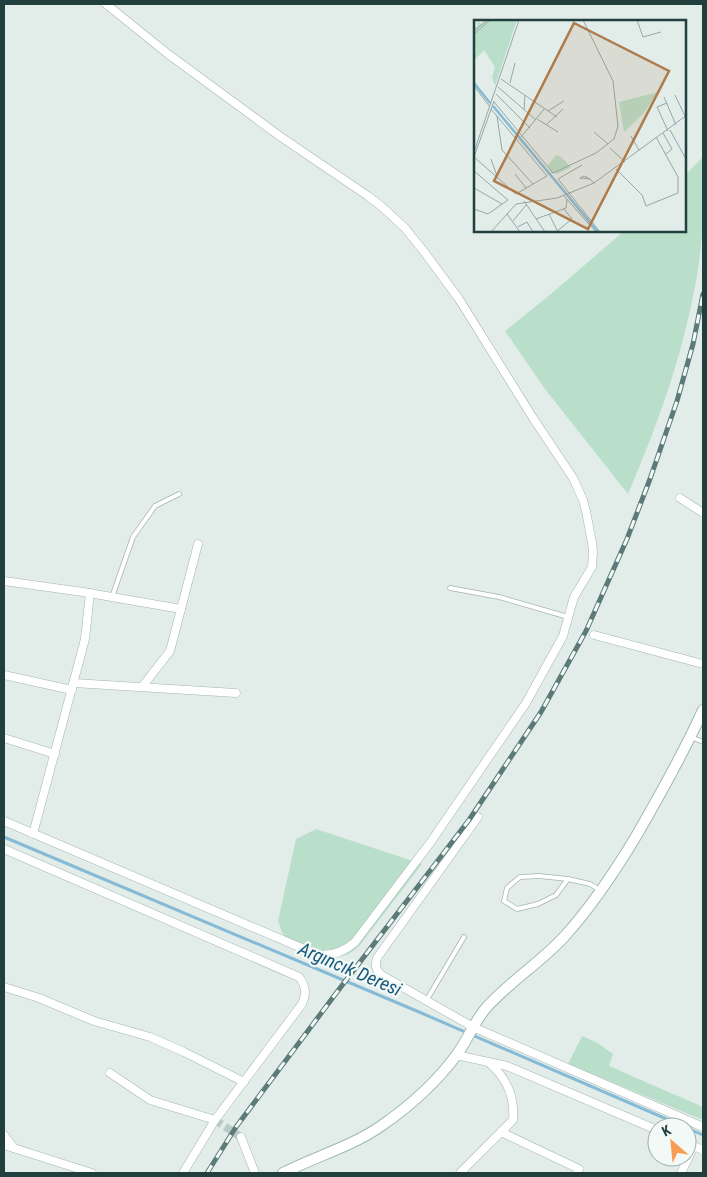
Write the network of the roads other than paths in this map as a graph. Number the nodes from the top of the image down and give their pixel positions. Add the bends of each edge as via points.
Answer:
1 (106, 4) edge
2 (179, 494) dead end
3 (680, 498) dead end
4 (703, 513) edge
5 (198, 544) dead end
6 (4, 581) edge
7 (450, 588) dead end
8 (90, 593) junction
9 (112, 597) junction
10 (180, 609) junction
11 (568, 618) junction
12 (594, 635) dead end
13 (703, 664) edge
14 (4, 675) edge
15 (73, 687) junction
16 (142, 687) junction
17 (236, 693) dead end
18 (703, 710) edge
19 (691, 737) junction
20 (4, 738) edge
21 (703, 742) edge
22 (55, 754) junction
23 (478, 817) dead end
24 (4, 821) edge
25 (33, 834) junction
26 (4, 849) edge
27 (568, 880) junction
28 (601, 891) junction
29 (464, 937) dead end
30 (4, 987) edge
31 (426, 1001) junction
32 (472, 1029) junction
33 (459, 1051) junction
34 (488, 1062) junction
35 (110, 1073) dead end
36 (244, 1082) junction
37 (215, 1120) junction
38 (647, 1126) edge
39 (703, 1127) edge
40 (501, 1132) junction
41 (4, 1135) edge
42 (241, 1136) tunnel mouth
43 (4, 1145) edge
44 (14, 1148) junction
45 (92, 1173) edge
46 (183, 1173) edge
47 (255, 1173) edge
48 (283, 1173) edge
49 (460, 1173) edge
50 (577, 1173) edge

1 - 11 street via 175,60 381,206 410,234 444,278 567,468 583,500 593,560 574,597
2 - 9 lane via 156,506 133,537
3 - 4 street
5 - 10 street
6 - 8 street
7 - 11 lane via 499,596
8 - 9 street
8 - 15 street via 85,639
9 - 10 street
10 - 16 street via 170,650
11 - 25 street via 563,636 526,703 464,794 359,937 338,953 318,955
12 - 13 street
14 - 15 street
15 - 16 street
15 - 22 street
16 - 17 street
18 - 19 street
19 - 21 lane
19 - 28 street via 625,856
20 - 22 street
22 - 25 street
23 - 31 street via 375,965 377,972
24 - 25 street
26 - 36 street via 299,977 306,992 304,1001
27 - 27 lane via 520,876 507,888 504,901 517,909 538,904 556,895
27 - 28 lane via 590,884
28 - 32 street via 562,939 487,1007
29 - 31 lane
30 - 36 street via 94,1021 150,1036
31 - 32 street
32 - 33 street
32 - 39 street
33 - 34 street
33 - 48 street via 426,1090 382,1125 356,1141
34 - 38 street via 507,1066
34 - 40 street via 506,1081 512,1098 513,1120
35 - 37 street via 150,1100
36 - 37 street
37 - 46 street
40 - 49 street
40 - 50 street via 579,1169
41 - 44 street
42 - 47 street
43 - 44 street
44 - 45 street

